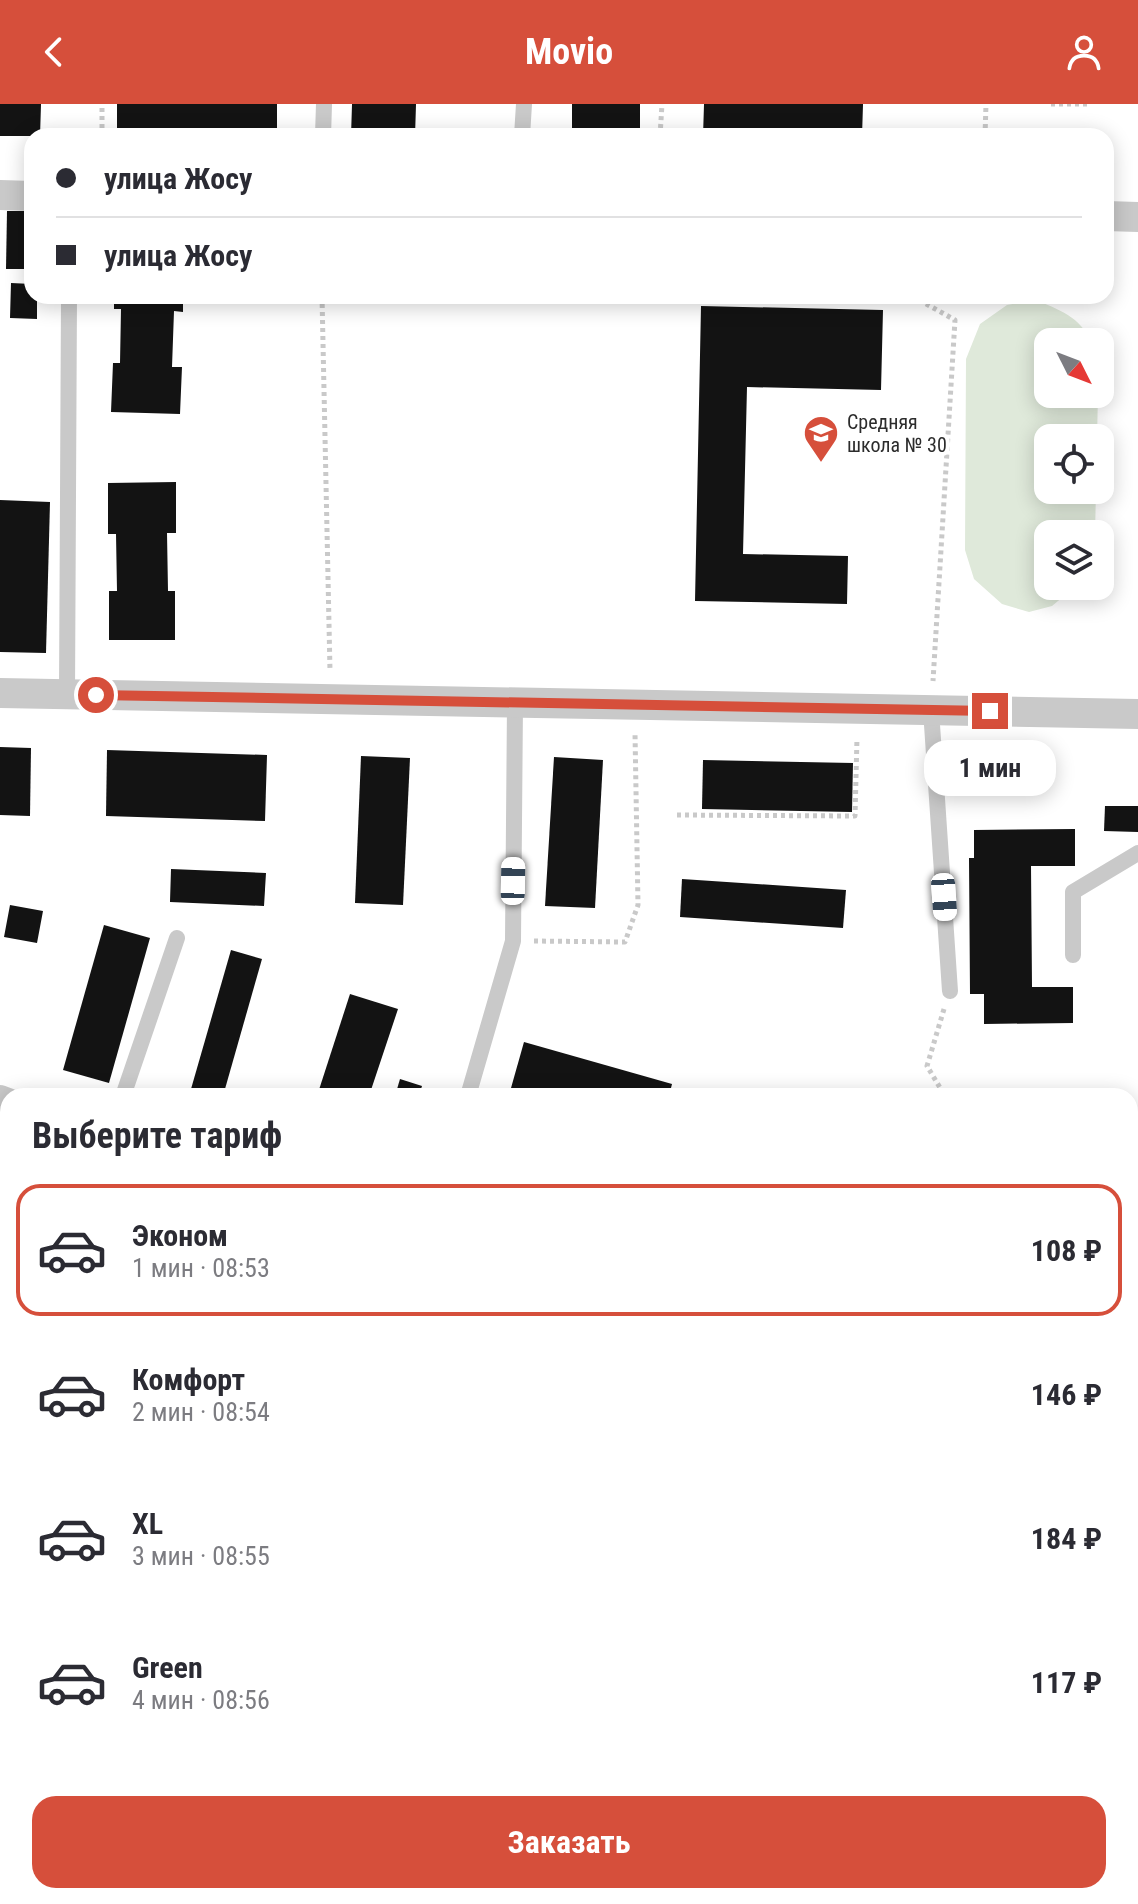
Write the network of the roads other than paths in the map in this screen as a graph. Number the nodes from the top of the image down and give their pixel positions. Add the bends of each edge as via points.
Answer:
1 (324, 104) edge
2 (524, 104) edge
3 (323, 128) edge
4 (522, 128) edge
5 (0, 195) edge
6 (24, 196) edge
7 (1114, 216) edge
8 (1138, 217) edge
9 (69, 304) edge
10 (0, 693) edge
11 (67, 694) junction
12 (515, 703) junction
13 (931, 710) junction
14 (1138, 714) edge
15 (1138, 853) edge
16 (177, 938) dead end
17 (1073, 955) dead end
18 (950, 991) road end
19 (126, 1088) edge
20 (471, 1088) edge

1 - 3 lane
2 - 4 lane
5 - 6 street
7 - 8 street
9 - 11 lane
10 - 11 street
11 - 12 street
12 - 13 street
12 - 20 lane via 513,941
13 - 14 street
13 - 18 lane
15 - 17 lane via 1073,892
16 - 19 lane

